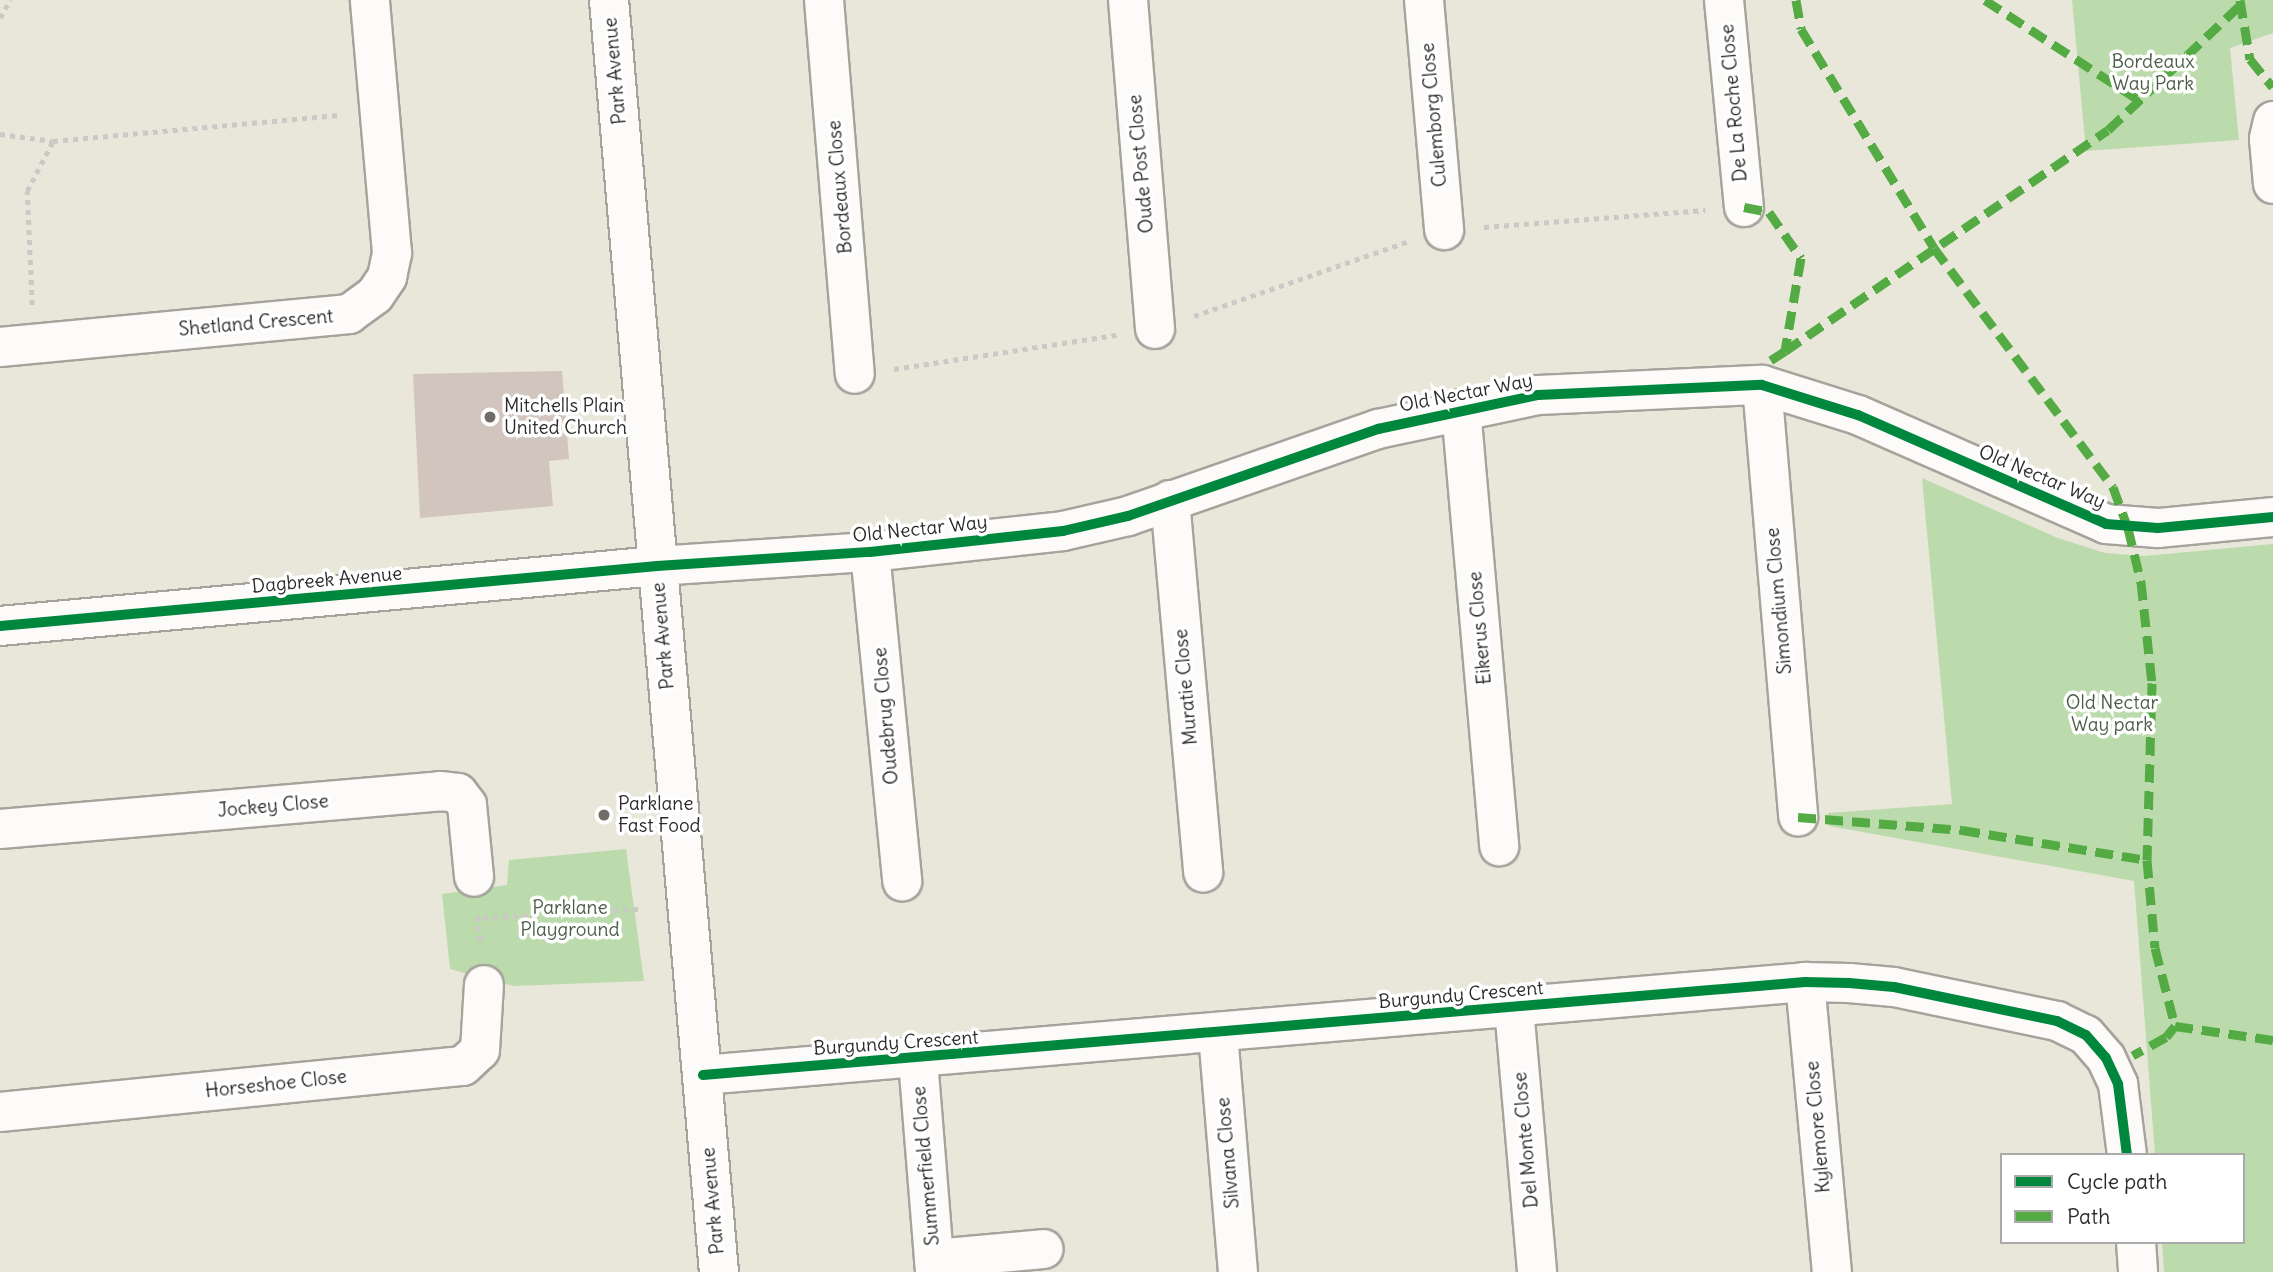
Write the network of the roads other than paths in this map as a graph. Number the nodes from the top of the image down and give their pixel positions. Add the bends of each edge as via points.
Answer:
1 (370, 0) edge
2 (609, 0) edge
3 (824, 0) edge
4 (1128, 0) edge
5 (1424, 0) edge
6 (1724, 0) edge
7 (2273, 121) edge
8 (2273, 184) edge
9 (1744, 207) road end
10 (1444, 230) road end
11 (1155, 329) road end
12 (17, 346) edge
13 (855, 374) road end
14 (1762, 385) junction
15 (1461, 409) junction
16 (1170, 500) junction
17 (2273, 517) edge
18 (870, 552) junction
19 (657, 566) junction
20 (0, 626) edge
21 (1798, 817) dead end
22 (0, 830) edge
23 (1499, 846) dead end
24 (1203, 873) dead end
25 (474, 877) road end
26 (902, 881) dead end
27 (1805, 982) junction
28 (484, 985) road end
29 (1514, 1008) junction
30 (1218, 1034) junction
31 (918, 1060) junction
32 (703, 1075) junction
33 (0, 1112) edge
34 (2127, 1153) edge
35 (2136, 1244) edge
36 (1044, 1249) dead end
37 (934, 1266) edge
38 (719, 1272) edge
39 (1238, 1272) edge
40 (1537, 1272) edge
41 (1832, 1272) edge
42 (2138, 1272) edge

1 - 12 street, Shetland Crescent via 392,253 387,277 375,295 349,314
2 - 19 street, Park Avenue
3 - 13 street, Bordeaux Close
4 - 11 street, Oude Post Close
5 - 10 street, Culemborg Close
6 - 9 street, De La Roche Close
7 - 8 street via 2269,139
14 - 15 street, Old Nectar Way via 1538,395
14 - 17 street, Old Nectar Way via 1858,415 2106,524 2158,528
14 - 21 street, Simondium Close
15 - 16 street, Old Nectar Way via 1378,429
15 - 23 street, Eikerus Close
16 - 18 street, Old Nectar Way via 1063,531
16 - 24 street, Muratie Close
18 - 19 street, Old Nectar Way
18 - 26 street, Oudebrug Close
19 - 20 street, Dagbreek Avenue
19 - 32 street, Park Avenue
22 - 25 street, Jockey Close via 440,791 458,793 467,805
27 - 29 street, Burgundy Crescent
27 - 34 street, Burgundy Crescent via 1894,987 2057,1021 2086,1035 2106,1058 2118,1084
27 - 41 street, Kylemore Close
28 - 33 street, Horseshoe Close via 480,1050 463,1066
29 - 30 street, Burgundy Crescent
29 - 40 street, Del Monte Close
30 - 31 street, Burgundy Crescent
30 - 39 street, Silvana Close
31 - 32 street, Burgundy Crescent
31 - 37 street, Summerfield Close
32 - 38 street, Park Avenue
35 - 42 street
36 - 37 street

